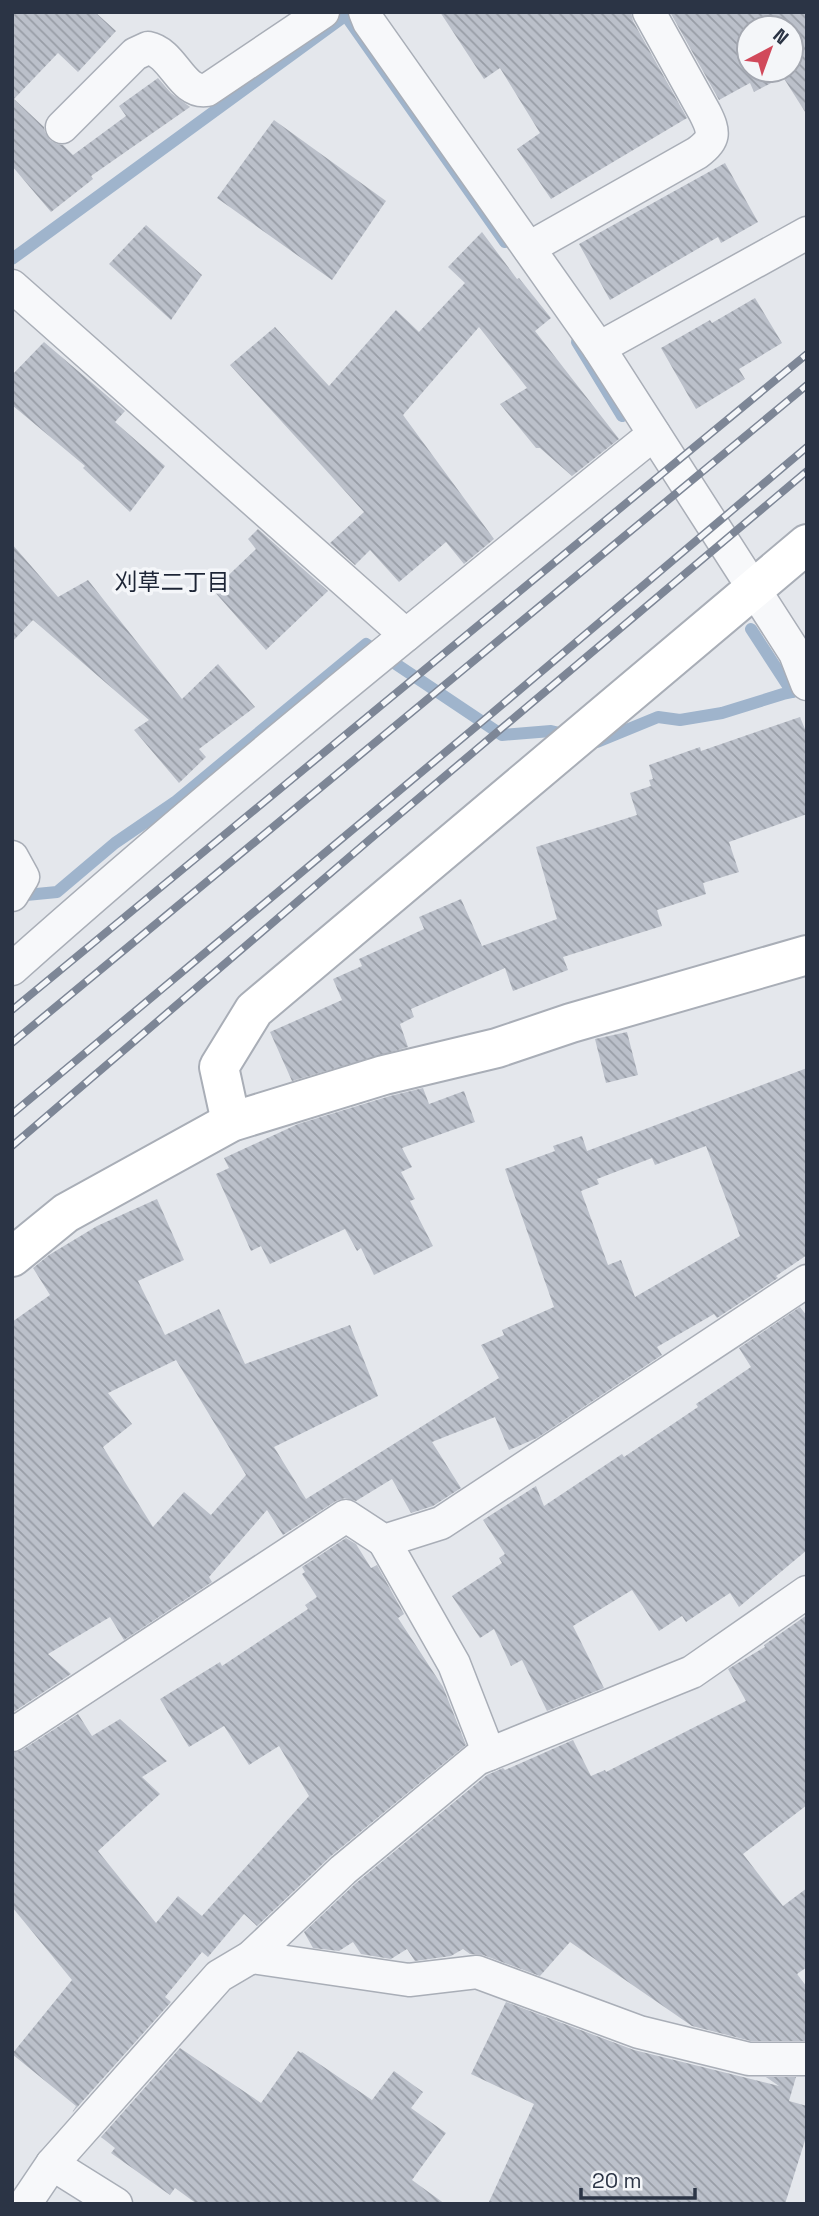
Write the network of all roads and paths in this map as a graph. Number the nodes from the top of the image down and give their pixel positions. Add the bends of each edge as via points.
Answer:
1 (323, 12) edge
2 (365, 12) edge
3 (649, 12) edge
4 (62, 127) dead end
5 (807, 233) edge
6 (529, 248) junction
7 (12, 286) edge
8 (599, 348) junction
9 (654, 435) junction
10 (807, 544) edge
11 (754, 588) junction
12 (406, 635) junction
13 (801, 649) edge
14 (807, 684) edge
15 (12, 857) edge
16 (12, 894) edge
17 (807, 955) edge
18 (12, 969) edge
19 (231, 1122) junction
20 (12, 1257) edge
21 (807, 1281) edge
22 (384, 1541) junction
23 (807, 1592) edge
24 (12, 1735) edge
25 (489, 1754) junction
26 (251, 1957) junction
27 (807, 2059) edge
28 (52, 2164) junction
29 (25, 2204) edge
30 (116, 2204) edge

1 - 4 street via 207,90 189,85 163,54 148,48 141,51
2 - 6 street
3 - 6 street via 705,113 713,137 697,153
5 - 8 street
6 - 8 street
7 - 12 street
8 - 9 street
9 - 11 street
9 - 12 street
10 - 11 street
11 - 13 street
11 - 19 street via 254,1010 219,1067
12 - 18 street
13 - 14 street
15 - 16 street via 23,877
17 - 19 street
19 - 20 street via 66,1213
21 - 22 street via 441,1523
22 - 24 street via 345,1516
22 - 25 street via 453,1664
23 - 25 street via 692,1672
25 - 26 street via 477,1759 343,1870
26 - 27 street via 409,1980 477,1972 639,2032 749,2059
26 - 28 street via 219,1976
28 - 29 street
28 - 30 street

